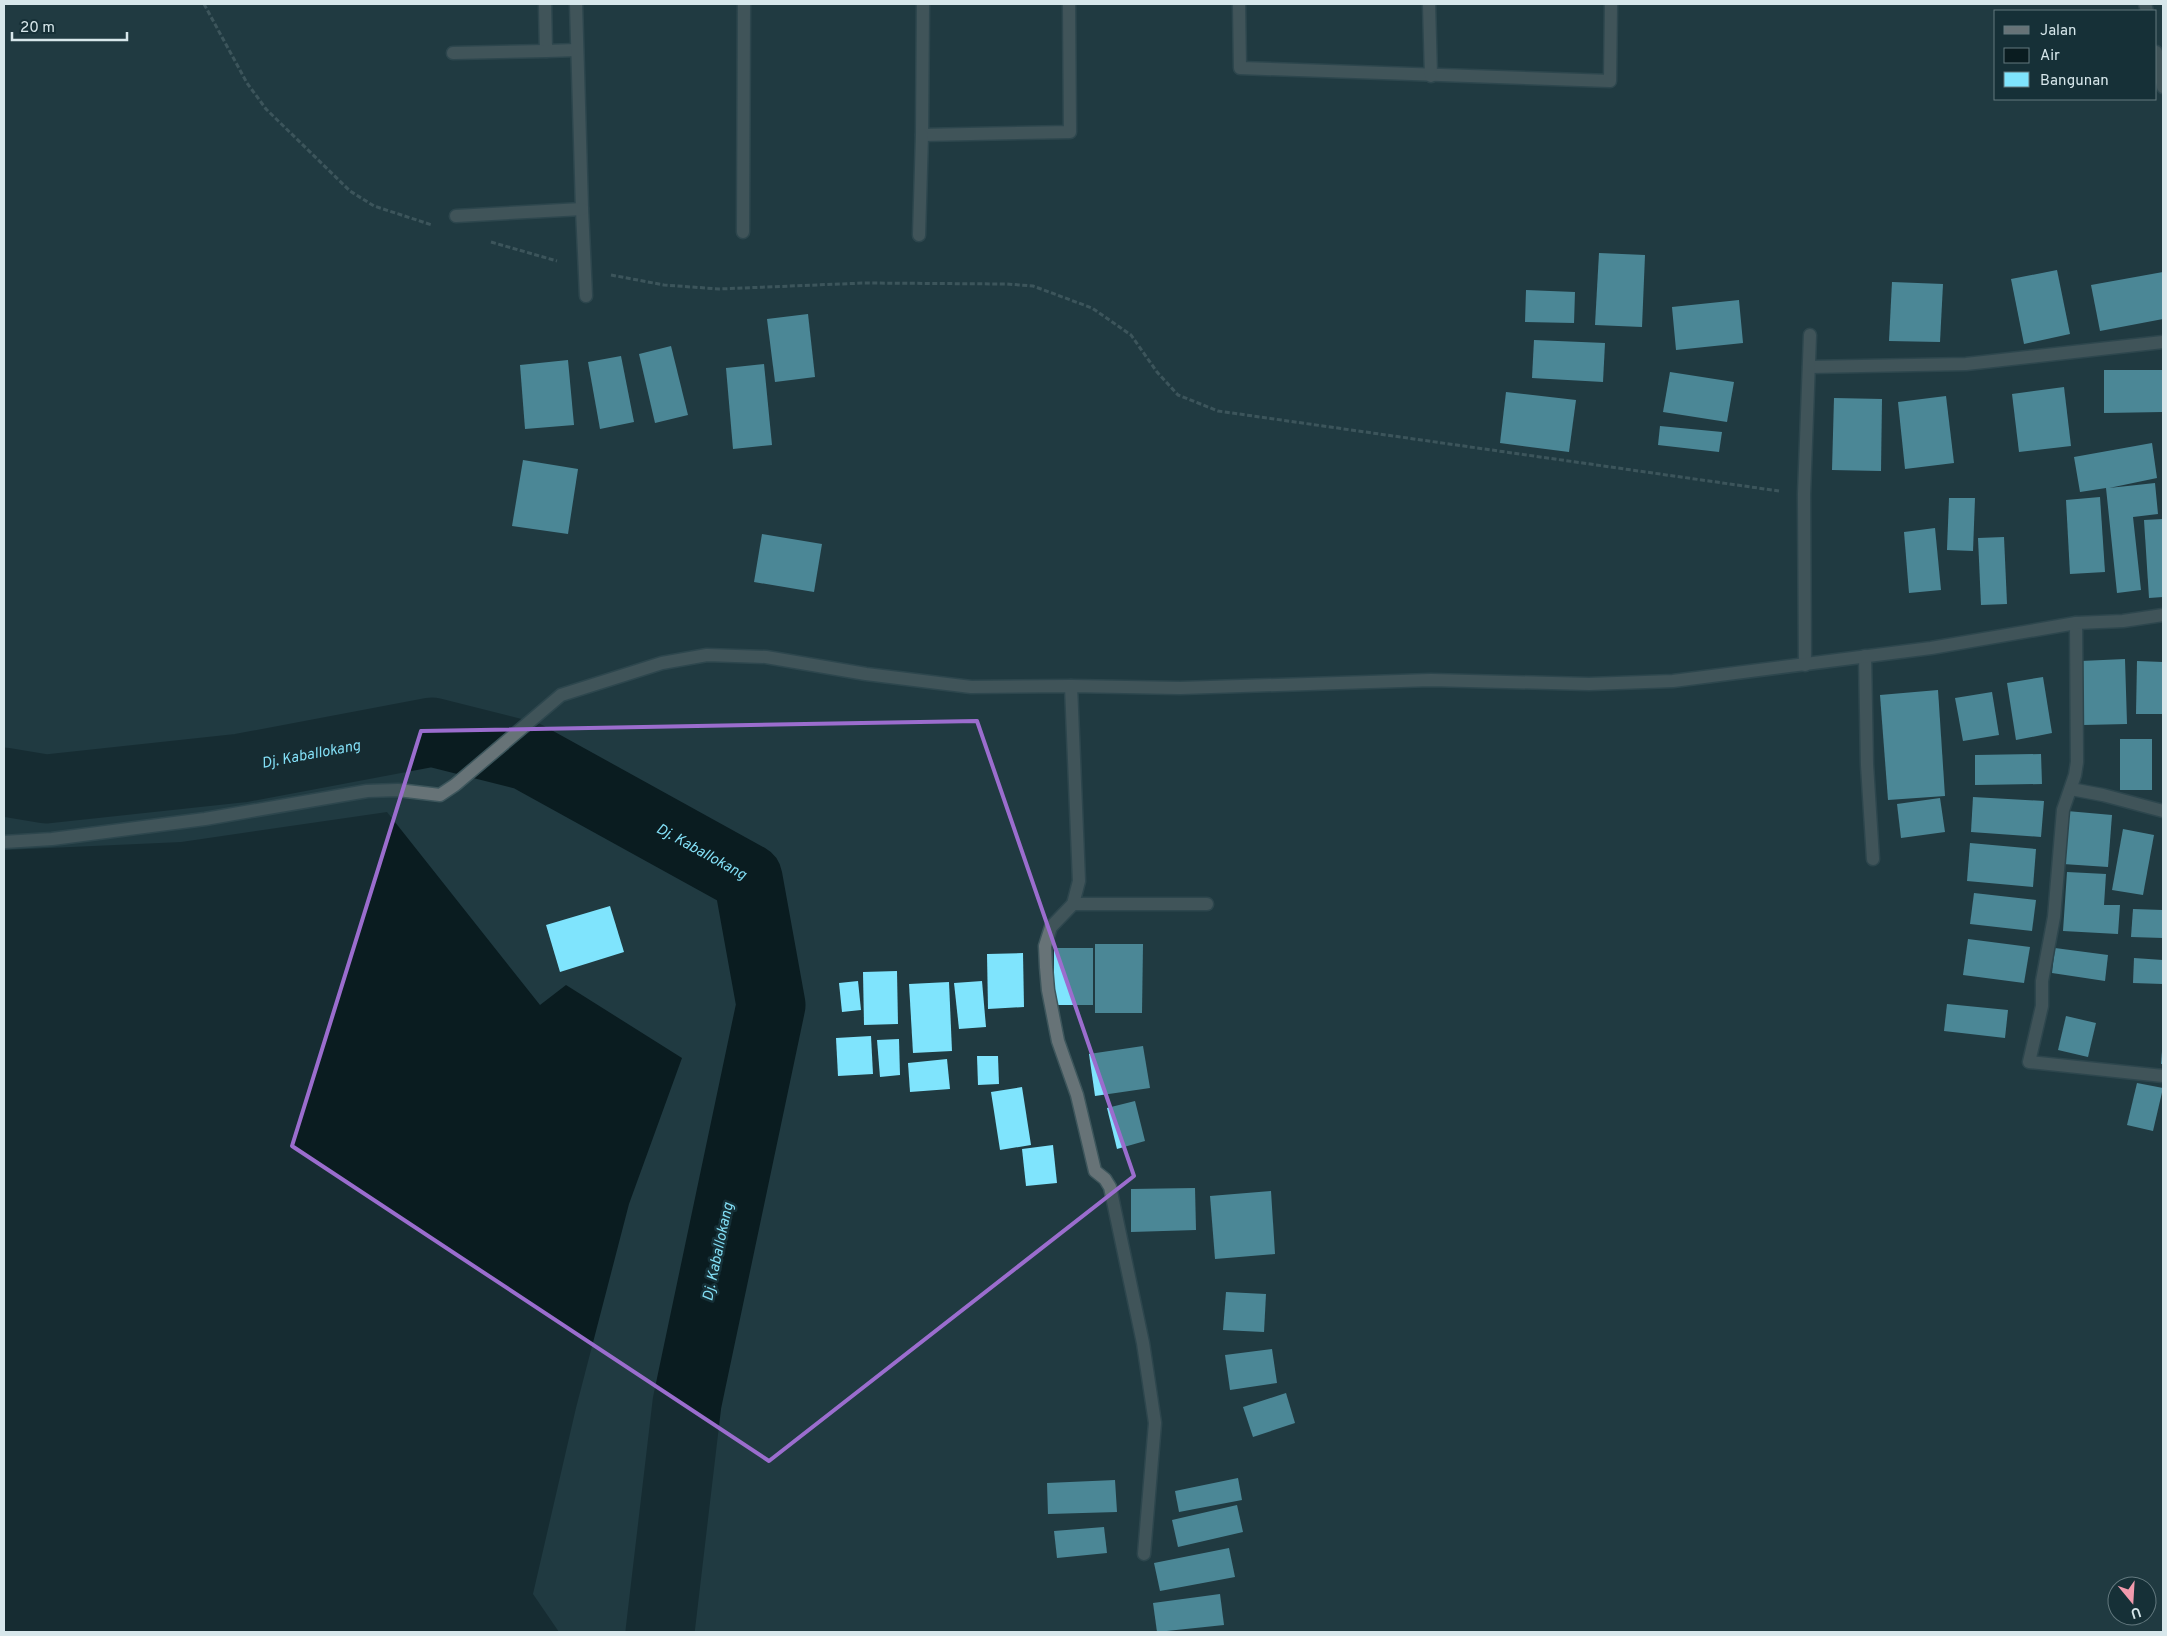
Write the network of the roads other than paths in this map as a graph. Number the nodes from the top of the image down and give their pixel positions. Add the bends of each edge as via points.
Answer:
1 (544, 4) edge
2 (576, 4) edge
3 (744, 4) edge
4 (923, 4) edge
5 (1069, 4) edge
6 (1239, 4) edge
7 (1430, 4) edge
8 (1612, 4) edge
9 (546, 50) junction
10 (577, 50) junction
11 (453, 53) dead end
12 (2157, 57) edge
13 (1431, 76) junction
14 (2163, 87) edge
15 (922, 134) junction
16 (582, 209) junction
17 (456, 216) dead end
18 (743, 232) dead end
19 (919, 235) dead end
20 (586, 296) dead end
21 (1810, 335) dead end
22 (2163, 342) edge
23 (1809, 367) junction
24 (2163, 615) edge
25 (2076, 623) junction
26 (1865, 656) junction
27 (1805, 665) junction
28 (1071, 686) junction
29 (2071, 789) junction
30 (2163, 811) edge
31 (4, 842) edge
32 (1873, 859) dead end
33 (1073, 904) junction
34 (1208, 904) dead end
35 (2163, 1076) edge
36 (1144, 1554) dead end

1 - 9 street
2 - 10 street
3 - 18 street
4 - 15 street
5 - 15 street via 1070,132
6 - 13 street via 1240,68
7 - 13 street
8 - 13 street via 1610,81
9 - 10 street
9 - 11 street
10 - 16 street
12 - 14 street
15 - 19 street
16 - 17 street
16 - 20 street
21 - 23 street
22 - 23 street via 1966,364
23 - 27 street via 1804,494
24 - 25 street
25 - 26 street
25 - 29 street via 2077,762
26 - 27 street
26 - 32 street
27 - 28 street via 1673,681 1599,684 1431,680 1180,688
28 - 31 street via 971,687 766,657 707,655 662,663 561,695 440,795 398,790 367,791 205,819
28 - 33 street via 1079,881
29 - 30 street
29 - 35 street via 2063,810 2054,917 2042,981 2042,1006 2030,1062
33 - 34 street
33 - 36 street via 1051,927 1048,937 1048,990 1058,1042 1077,1095 1095,1171 1105,1179 1111,1193 1143,1342 1155,1423

